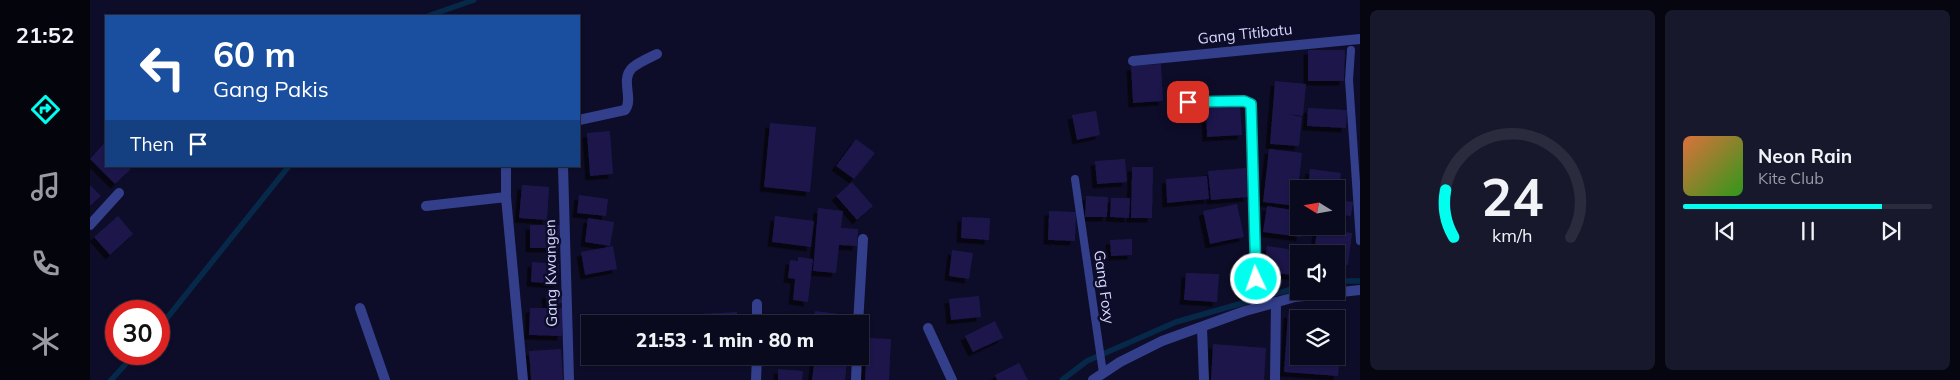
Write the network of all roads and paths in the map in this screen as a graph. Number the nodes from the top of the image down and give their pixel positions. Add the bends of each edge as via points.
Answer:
1 (1360, 39) edge
2 (1351, 50) dead end
3 (656, 54) dead end
4 (1134, 61) dead end
5 (1188, 102) dead end
6 (580, 120) edge
7 (506, 167) edge
8 (563, 167) edge
9 (1074, 179) dead end
10 (119, 193) dead end
11 (506, 197) junction
12 (426, 206) dead end
13 (90, 226) edge
14 (863, 239) dead end
15 (1360, 240) edge
16 (1360, 290) edge
17 (1257, 302) junction
18 (1276, 302) junction
19 (757, 304) dead end
20 (360, 308) dead end
21 (757, 315) edge
22 (859, 315) edge
23 (928, 328) dead end
24 (1202, 328) junction
25 (757, 365) edge
26 (857, 365) edge
27 (1103, 373) junction
28 (385, 380) edge
29 (523, 380) edge
30 (569, 380) edge
31 (756, 380) edge
32 (856, 380) edge
33 (952, 380) edge
34 (1093, 380) edge
35 (1204, 380) edge
36 (1275, 380) edge

1 - 4 street, Gang Titibatu
2 - 15 lane via 1349,80
3 - 6 street via 629,72 626,110
5 - 17 street via 1244,101 1251,104
7 - 11 street
8 - 30 street, Gang Kwangen
9 - 27 lane, Gang Foxy
10 - 13 street
11 - 12 street
11 - 29 street
14 - 22 street
16 - 18 street via 1316,293
17 - 18 street
17 - 24 street
18 - 36 street
19 - 21 street
20 - 28 street
23 - 33 street
24 - 27 street via 1162,341
24 - 35 street
25 - 31 street
26 - 32 street
27 - 34 street

